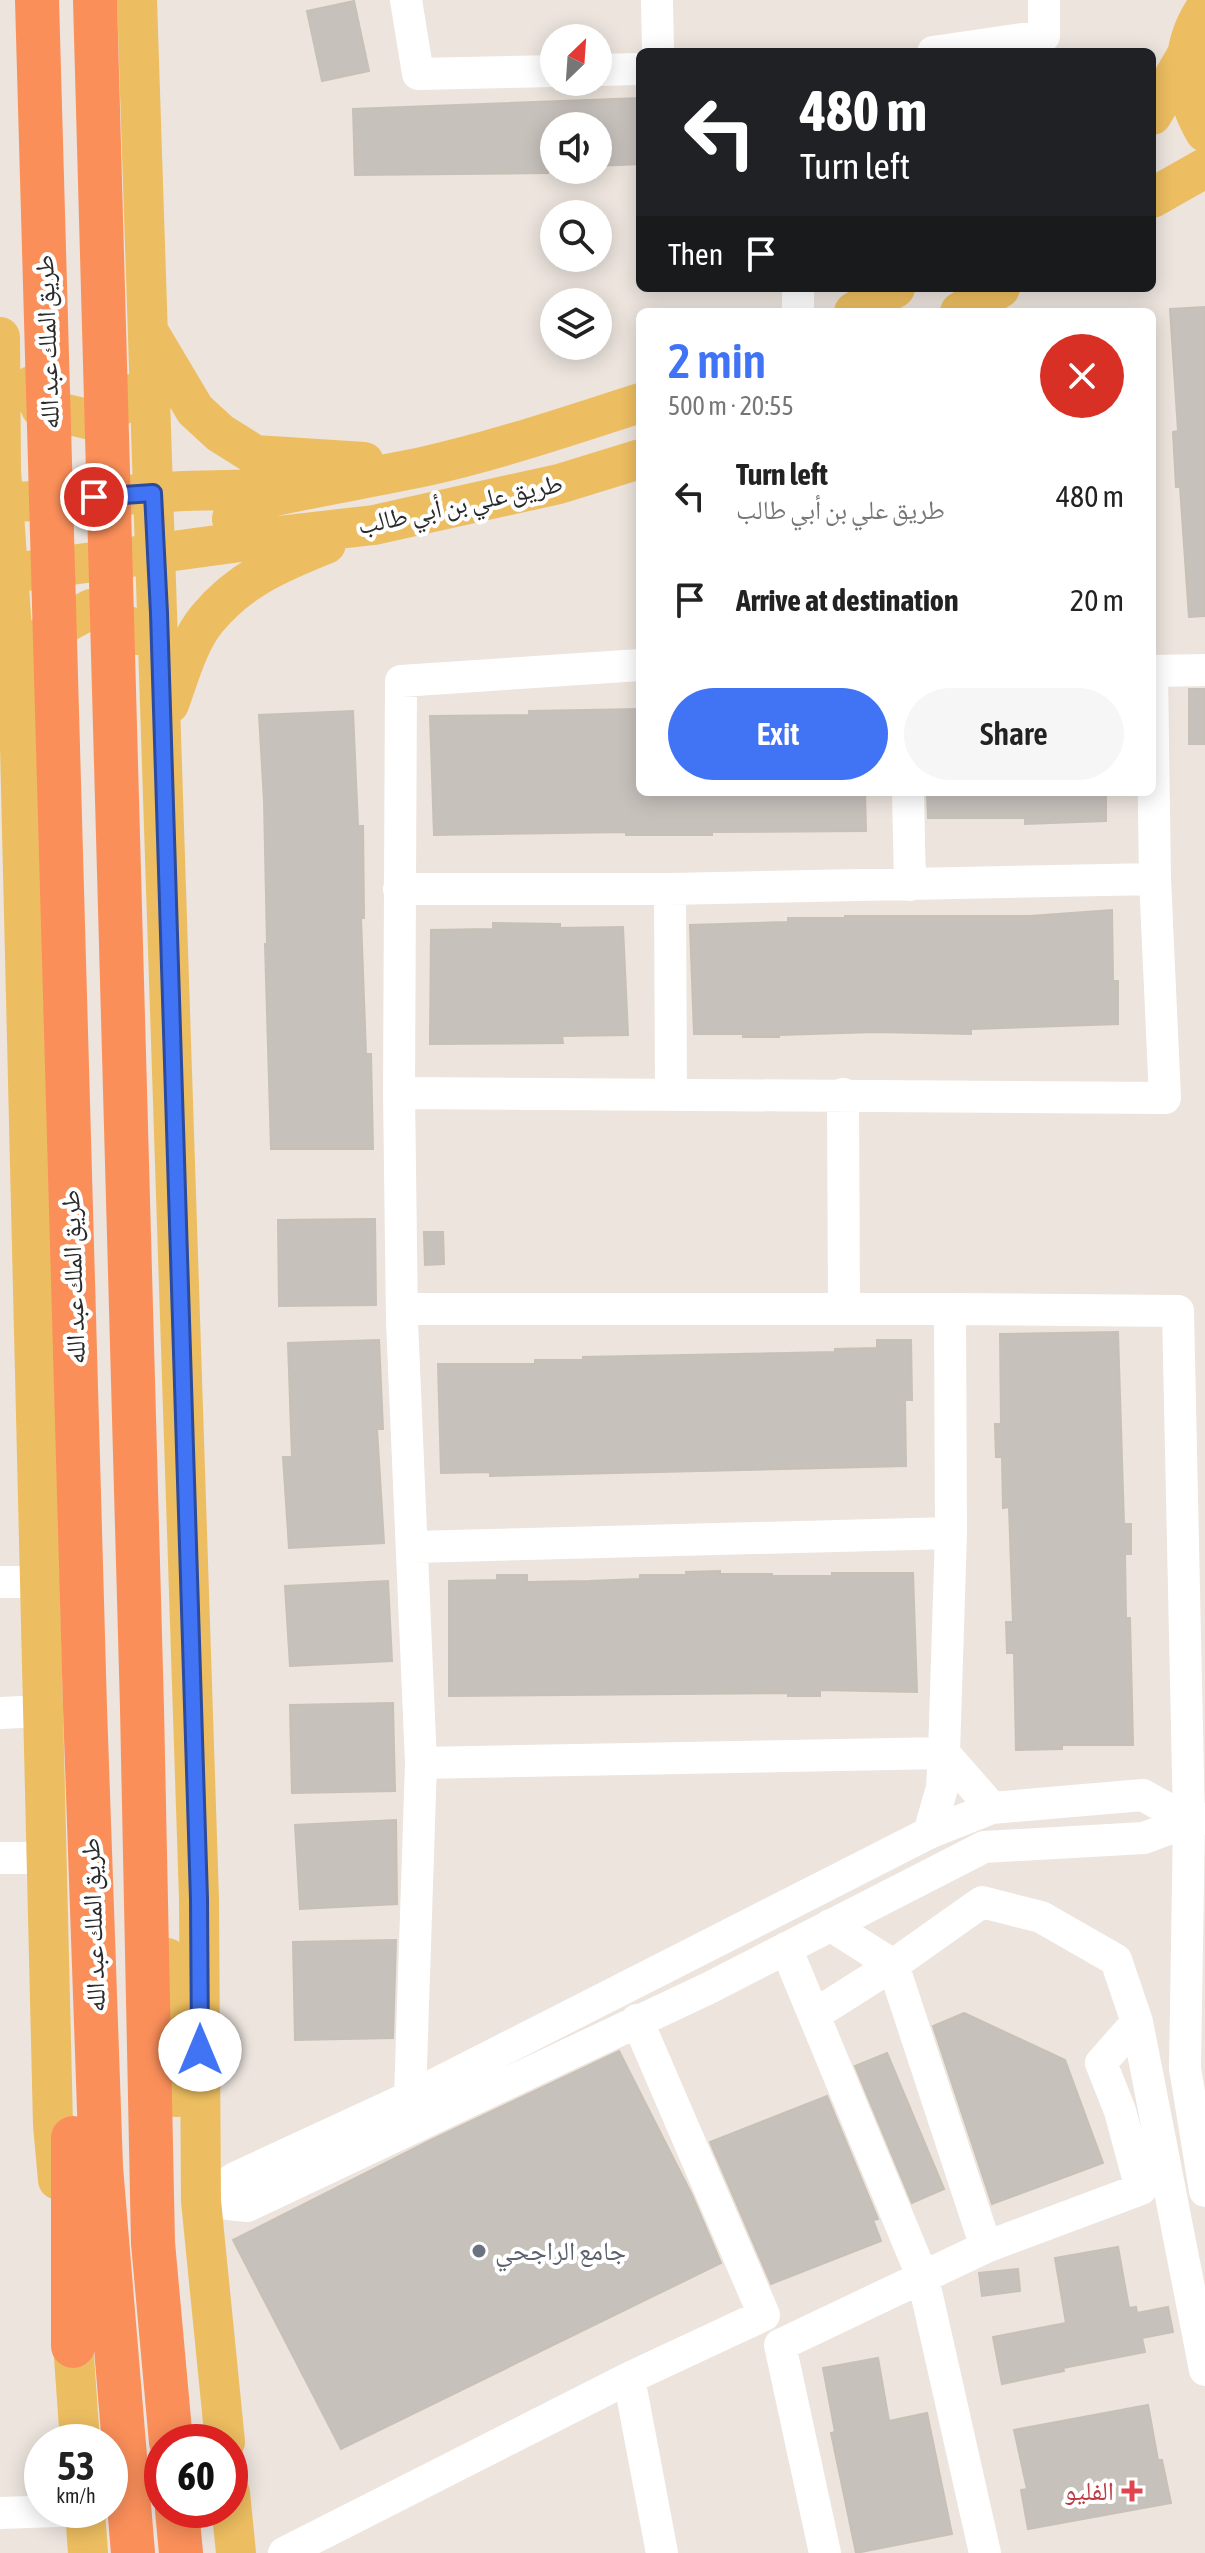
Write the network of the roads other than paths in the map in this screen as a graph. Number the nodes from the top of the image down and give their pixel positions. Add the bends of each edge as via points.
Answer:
1 (37, 0) edge
2 (95, 0) edge
3 (137, 0) edge
4 (406, 0) edge
5 (657, 0) edge
6 (1044, 0) edge
7 (1205, 9) edge
8 (658, 48) edge
9 (961, 48) edge
10 (1185, 58) junction
11 (636, 69) edge
12 (612, 70) edge
13 (540, 71) edge
14 (1156, 108) edge
15 (1205, 132) edge
16 (1205, 168) edge
17 (1156, 196) edge
18 (888, 292) edge
19 (993, 292) edge
20 (861, 308) edge
21 (967, 308) edge
22 (0, 314) edge
23 (146, 328) junction
24 (0, 337) edge
25 (636, 404) edge
26 (636, 460) edge
27 (424, 466) junction
28 (301, 489) junction
29 (153, 493) junction
30 (3, 503) edge
31 (374, 525) junction
32 (278, 536) junction
33 (157, 552) junction
34 (5, 574) edge
35 (636, 665) edge
36 (0, 668) edge
37 (1205, 670) edge
38 (1156, 671) edge
39 (163, 723) junction
40 (20, 747) junction
41 (908, 796) edge
42 (1154, 796) edge
43 (1155, 879) junction
44 (910, 885) junction
45 (399, 889) junction
46 (670, 889) junction
47 (399, 1093) junction
48 (843, 1094) junction
49 (671, 1095) junction
50 (844, 1308) junction
51 (402, 1309) junction
52 (950, 1309) junction
53 (951, 1533) junction
54 (413, 1547) junction
55 (0, 1582) edge
56 (40, 1582) junction
57 (85, 1708) junction
58 (142, 1708) junction
59 (43, 1711) junction
60 (0, 1713) edge
61 (944, 1753) junction
62 (421, 1763) junction
63 (992, 1808) junction
64 (1197, 1820) edge
65 (929, 1833) junction
66 (0, 1858) edge
67 (47, 1858) junction
68 (830, 1925) junction
69 (786, 1948) junction
70 (893, 1965) junction
71 (814, 2015) junction
72 (637, 2020) junction
73 (1137, 2022) junction
74 (410, 2097) junction
75 (1205, 2191) edge
76 (201, 2201) junction
77 (986, 2247) junction
78 (923, 2278) junction
79 (214, 2329) junction
80 (73, 2346) junction
81 (1205, 2370) edge
82 (629, 2378) junction
83 (79, 2424) edge
84 (169, 2424) edge
85 (223, 2424) edge
86 (24, 2512) edge
87 (0, 2513) edge
88 (86, 2528) edge
89 (179, 2528) edge
90 (234, 2528) edge
91 (88, 2553) edge
92 (133, 2553) edge
93 (181, 2553) edge
94 (236, 2553) edge
95 (284, 2553) edge
96 (662, 2553) edge
97 (825, 2553) edge
98 (985, 2553) edge

1 - 57 highway, طريق الملك عبد الله
2 - 58 highway, طريق الملك عبد الله
3 - 23 main road
4 - 13 street via 418,74
5 - 8 street
6 - 9 street via 1044,36
7 - 10 main road
10 - 14 main road
10 - 15 main road via 1186,86
11 - 12 street
16 - 17 main road
18 - 20 main road
19 - 21 main road
22 - 23 main road via 41,408 87,419 128,402
23 - 27 main road via 195,410 255,455
23 - 29 main road
24 - 30 main road, طريق الملك عبد الله
25 - 27 main road, طريق علي بن أبي طالب
26 - 31 main road, طريق علي بن أبي طالب via 559,484
27 - 28 main road, طريق علي بن أبي طالب
28 - 29 main road, طريق علي بن أبي طالب
28 - 32 main road, طريق علي بن أبي طالب via 235,505 232,519 240,530
29 - 30 main road, طريق علي بن أبي طالب
29 - 33 main road
30 - 34 main road, طريق الملك عبد الله
31 - 32 main road, طريق علي بن أبي طالب
31 - 39 main road via 248,579 206,621 186,658
32 - 33 main road, طريق علي بن أبي طالب
33 - 34 main road, طريق علي بن أبي طالب
33 - 39 main road
34 - 40 main road, طريق الملك عبد الله
35 - 45 street via 401,681
36 - 40 main road
37 - 38 street
39 - 40 main road via 132,628 91,609 47,633
39 - 76 main road via 199,1883
40 - 56 main road, طريق الملك عبد الله
41 - 44 street
42 - 43 street
43 - 44 street
43 - 48 street via 1165,1098
44 - 46 street
45 - 46 street
45 - 47 street
46 - 49 street
47 - 49 street
47 - 51 street
48 - 49 street
48 - 50 street
50 - 51 street
50 - 52 street
51 - 54 street
52 - 53 street
52 - 64 street via 1178,1311
53 - 54 street
53 - 61 street
54 - 62 street
55 - 56 street
56 - 59 main road, طريق الملك عبد الله
57 - 80 highway via 72,1917
57 - 92 highway, طريق الملك عبد الله via 101,2167
58 - 79 main road via 159,1840 191,2265
58 - 84 highway, طريق الملك عبد الله via 153,2243
59 - 60 street
59 - 67 main road, طريق الملك عبد الله
61 - 62 street
61 - 63 street
61 - 65 street via 942,1788
62 - 74 street
63 - 64 street via 1143,1795
63 - 65 street
64 - 68 street via 1144,1838 984,1847
64 - 75 street via 1185,2068
65 - 74 street
66 - 67 street
67 - 80 main road, طريق الملك عبد الله via 53,2125
68 - 69 street
68 - 70 street
69 - 71 street
69 - 72 street
70 - 71 street
70 - 73 street via 982,1902 1041,1917 1116,1960
70 - 77 street
71 - 78 street
72 - 76 street via 247,2206
72 - 82 street via 764,2315
73 - 77 street via 1101,2063 1141,2189
73 - 81 street
74 - 76 street via 235,2178
76 - 79 main road
77 - 78 street
78 - 97 street via 780,2345
78 - 98 street
79 - 85 main road
80 - 83 main road, طريق الملك عبد الله
82 - 95 street
82 - 96 street
86 - 87 street
88 - 91 main road
89 - 93 highway
90 - 94 main road

